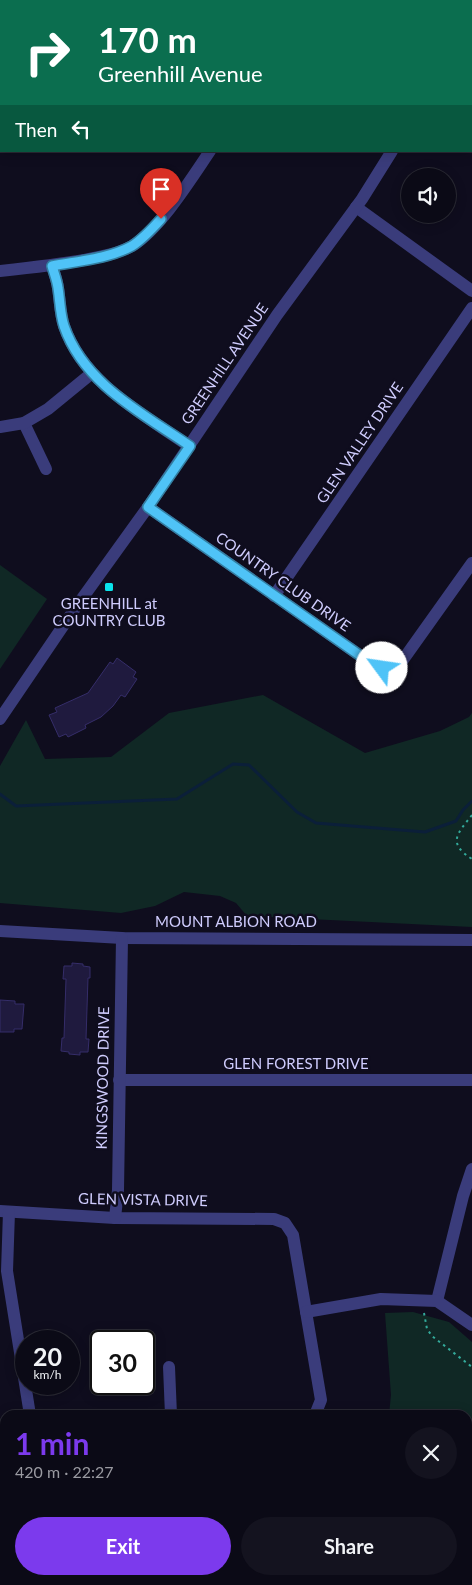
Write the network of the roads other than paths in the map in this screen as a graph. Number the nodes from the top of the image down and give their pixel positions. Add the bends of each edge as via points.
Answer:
1 (209, 152) edge
2 (391, 152) edge
3 (356, 207) junction
4 (52, 266) junction
5 (0, 271) edge
6 (472, 291) edge
7 (472, 308) edge
8 (92, 373) junction
9 (24, 423) junction
10 (0, 427) edge
11 (190, 446) junction
12 (46, 469) dead end
13 (148, 507) junction
14 (472, 563) edge
15 (274, 596) junction
16 (0, 719) edge
17 (0, 931) edge
18 (122, 938) junction
19 (472, 940) edge
20 (119, 1080) junction
21 (472, 1080) edge
22 (472, 1169) edge
23 (5, 1212) edge
24 (115, 1218) junction
25 (437, 1301) junction
26 (306, 1312) junction
27 (472, 1326) edge
28 (169, 1366) dead end
29 (29, 1410) edge
30 (171, 1410) edge
31 (317, 1410) edge

1 - 4 street via 161,219 132,246 111,255
2 - 3 street, GREENHILL AVENUE
3 - 6 street
3 - 11 street, GREENHILL AVENUE via 277,315
4 - 5 street
4 - 8 street via 63,324 71,344
7 - 15 street, GLEN VALLEY DRIVE
8 - 9 street via 48,409
8 - 11 street via 107,389
9 - 10 street
9 - 12 street
11 - 13 street, GREENHILL AVENUE
13 - 15 street, COUNTRY CLUB DRIVE
13 - 16 street, GREENHILL AVENUE
14 - 15 street, COUNTRY CLUB DRIVE via 403,661 390,668 375,666
17 - 18 street, MOUNT ALBION ROAD
18 - 19 street, MOUNT ALBION ROAD
18 - 20 street, KINGSWOOD DRIVE
20 - 21 street, GLEN FOREST DRIVE
20 - 24 street, KINGSWOOD DRIVE
22 - 25 street
23 - 24 street, GLEN VISTA DRIVE
23 - 29 street via 7,1271
24 - 26 street, GLEN VISTA DRIVE via 274,1219 285,1224 293,1235
25 - 26 street via 381,1299
25 - 27 street
26 - 31 street via 321,1400
28 - 30 street

